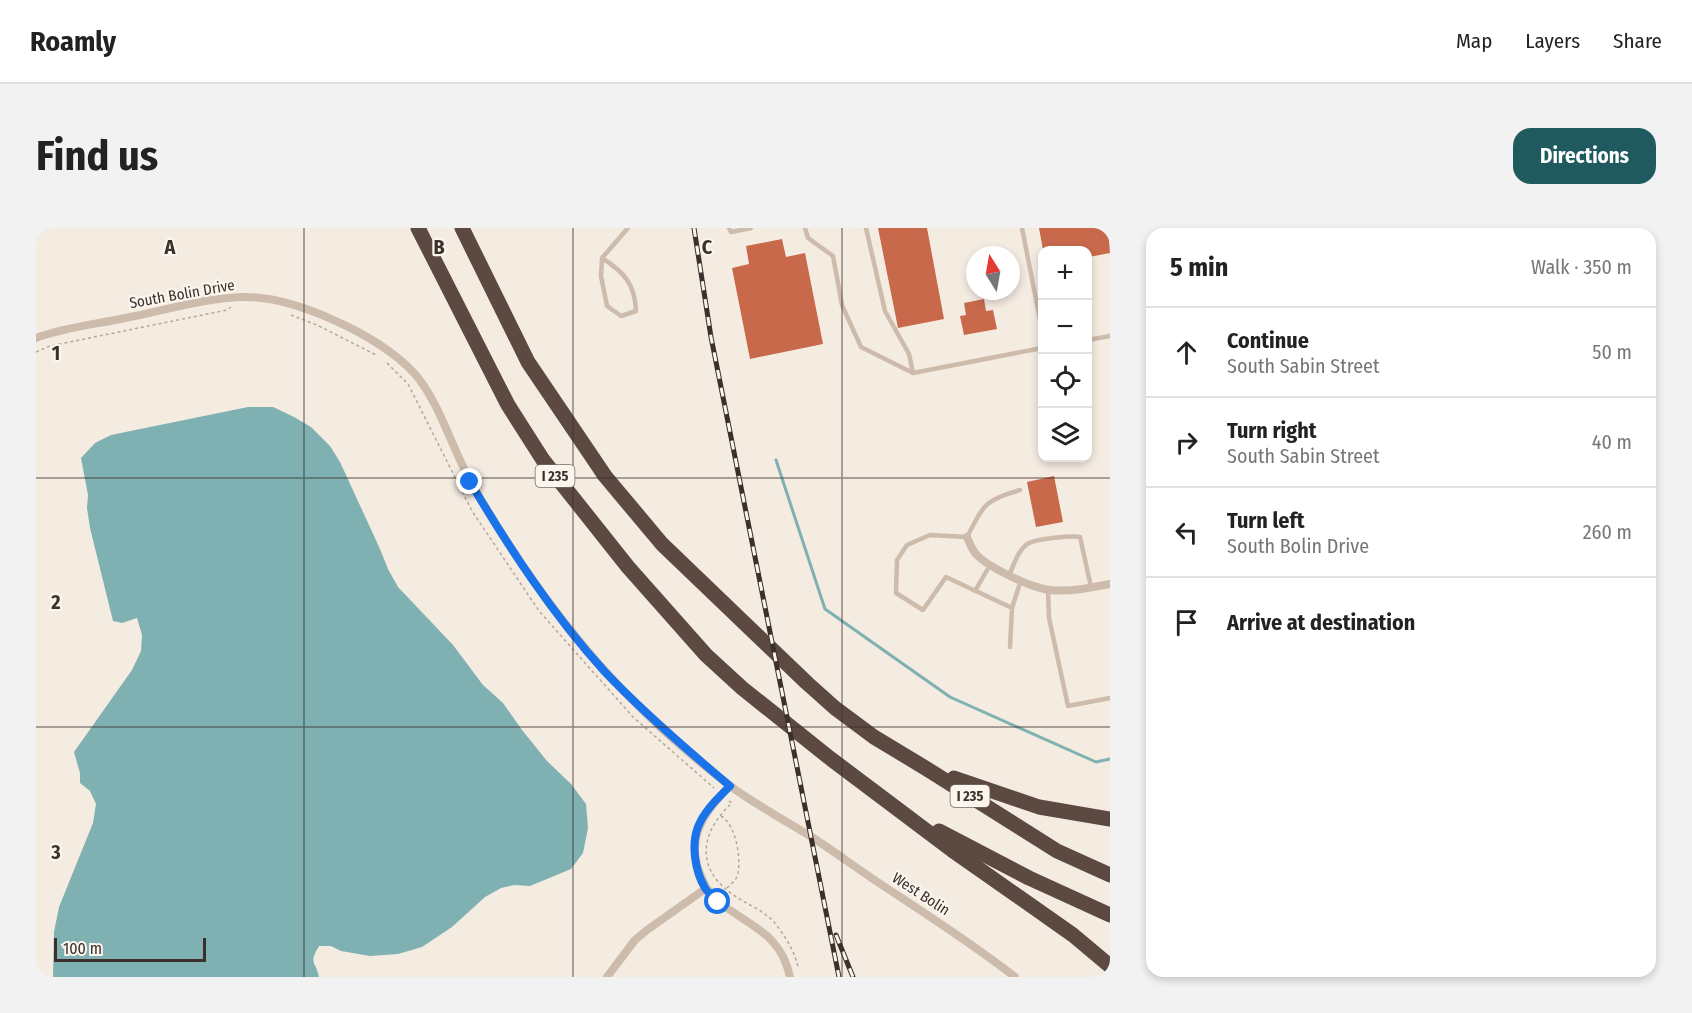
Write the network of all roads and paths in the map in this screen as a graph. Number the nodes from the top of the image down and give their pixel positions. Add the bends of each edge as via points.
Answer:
1 (418, 228) edge
2 (462, 228) edge
3 (628, 228) edge
4 (729, 228) edge
5 (751, 228) edge
6 (805, 228) edge
7 (866, 228) edge
8 (1022, 228) edge
9 (602, 258) junction
10 (234, 305) dead end
11 (1038, 310) edge
12 (288, 314) dead end
13 (1110, 336) edge
14 (36, 338) edge
15 (1092, 339) edge
16 (1038, 349) edge
17 (36, 352) edge
18 (913, 373) junction
19 (1020, 490) dead end
20 (967, 537) junction
21 (990, 565) junction
22 (1009, 575) junction
23 (1021, 580) junction
24 (1110, 584) edge
25 (1091, 588) junction
26 (1048, 590) junction
27 (975, 591) junction
28 (1012, 608) junction
29 (1010, 647) dead end
30 (1110, 698) edge
31 (927, 768) junction
32 (730, 786) junction
33 (722, 795) junction
34 (902, 811) junction
35 (719, 815) junction
36 (1110, 819) edge
37 (811, 837) joint
38 (1110, 875) edge
39 (705, 889) junction
40 (726, 889) junction
41 (1110, 915) edge
42 (1110, 966) edge
43 (798, 968) dead end
44 (607, 977) edge
45 (790, 977) edge
46 (1015, 977) edge

1 - 34 highway, I 235 via 508,405 543,460 628,567 706,655 742,688
2 - 31 highway, I 235 via 528,362 596,462 662,544 836,708 873,737
3 - 9 lane
4 - 5 lane via 731,232
6 - 18 lane via 807,238 833,256 842,305 861,347
7 - 18 lane via 885,311 909,354
8 - 11 lane
9 - 9 lane via 607,306 621,316 636,311 636,296 621,270
10 - 17 path via 227,310
12 - 33 path via 382,358 408,384 472,511 539,611 633,717
13 - 15 lane
14 - 32 street, South Bolin Drive via 209,301 251,297 306,309 385,347 426,391 481,500 520,563 570,630 604,671 661,727
16 - 18 lane
19 - 20 lane via 984,505
20 - 21 street via 974,552
20 - 27 lane via 930,535 908,545 897,560 896,593 923,610 946,577
21 - 22 street
21 - 27 lane
22 - 23 street
22 - 25 lane via 1018,554 1029,543 1072,535 1080,537
23 - 26 street
23 - 28 lane
24 - 25 street
25 - 26 street
26 - 30 lane via 1049,618 1068,706
27 - 28 lane
28 - 29 lane
31 - 36 highway via 1039,807
31 - 38 highway, I 235 via 1057,851
32 - 33 street
32 - 37 street, South Bolin Drive
33 - 35 path via 732,803
33 - 39 street via 705,814 696,835 694,855
34 - 41 highway, I 235 via 1029,878
34 - 42 highway
35 - 40 path via 711,826 706,850 712,871
35 - 40 path via 731,826 737,843 738,872
37 - 46 street, West Bolin via 974,945
39 - 44 street via 635,940
39 - 45 street via 777,946
40 - 43 path via 773,921

